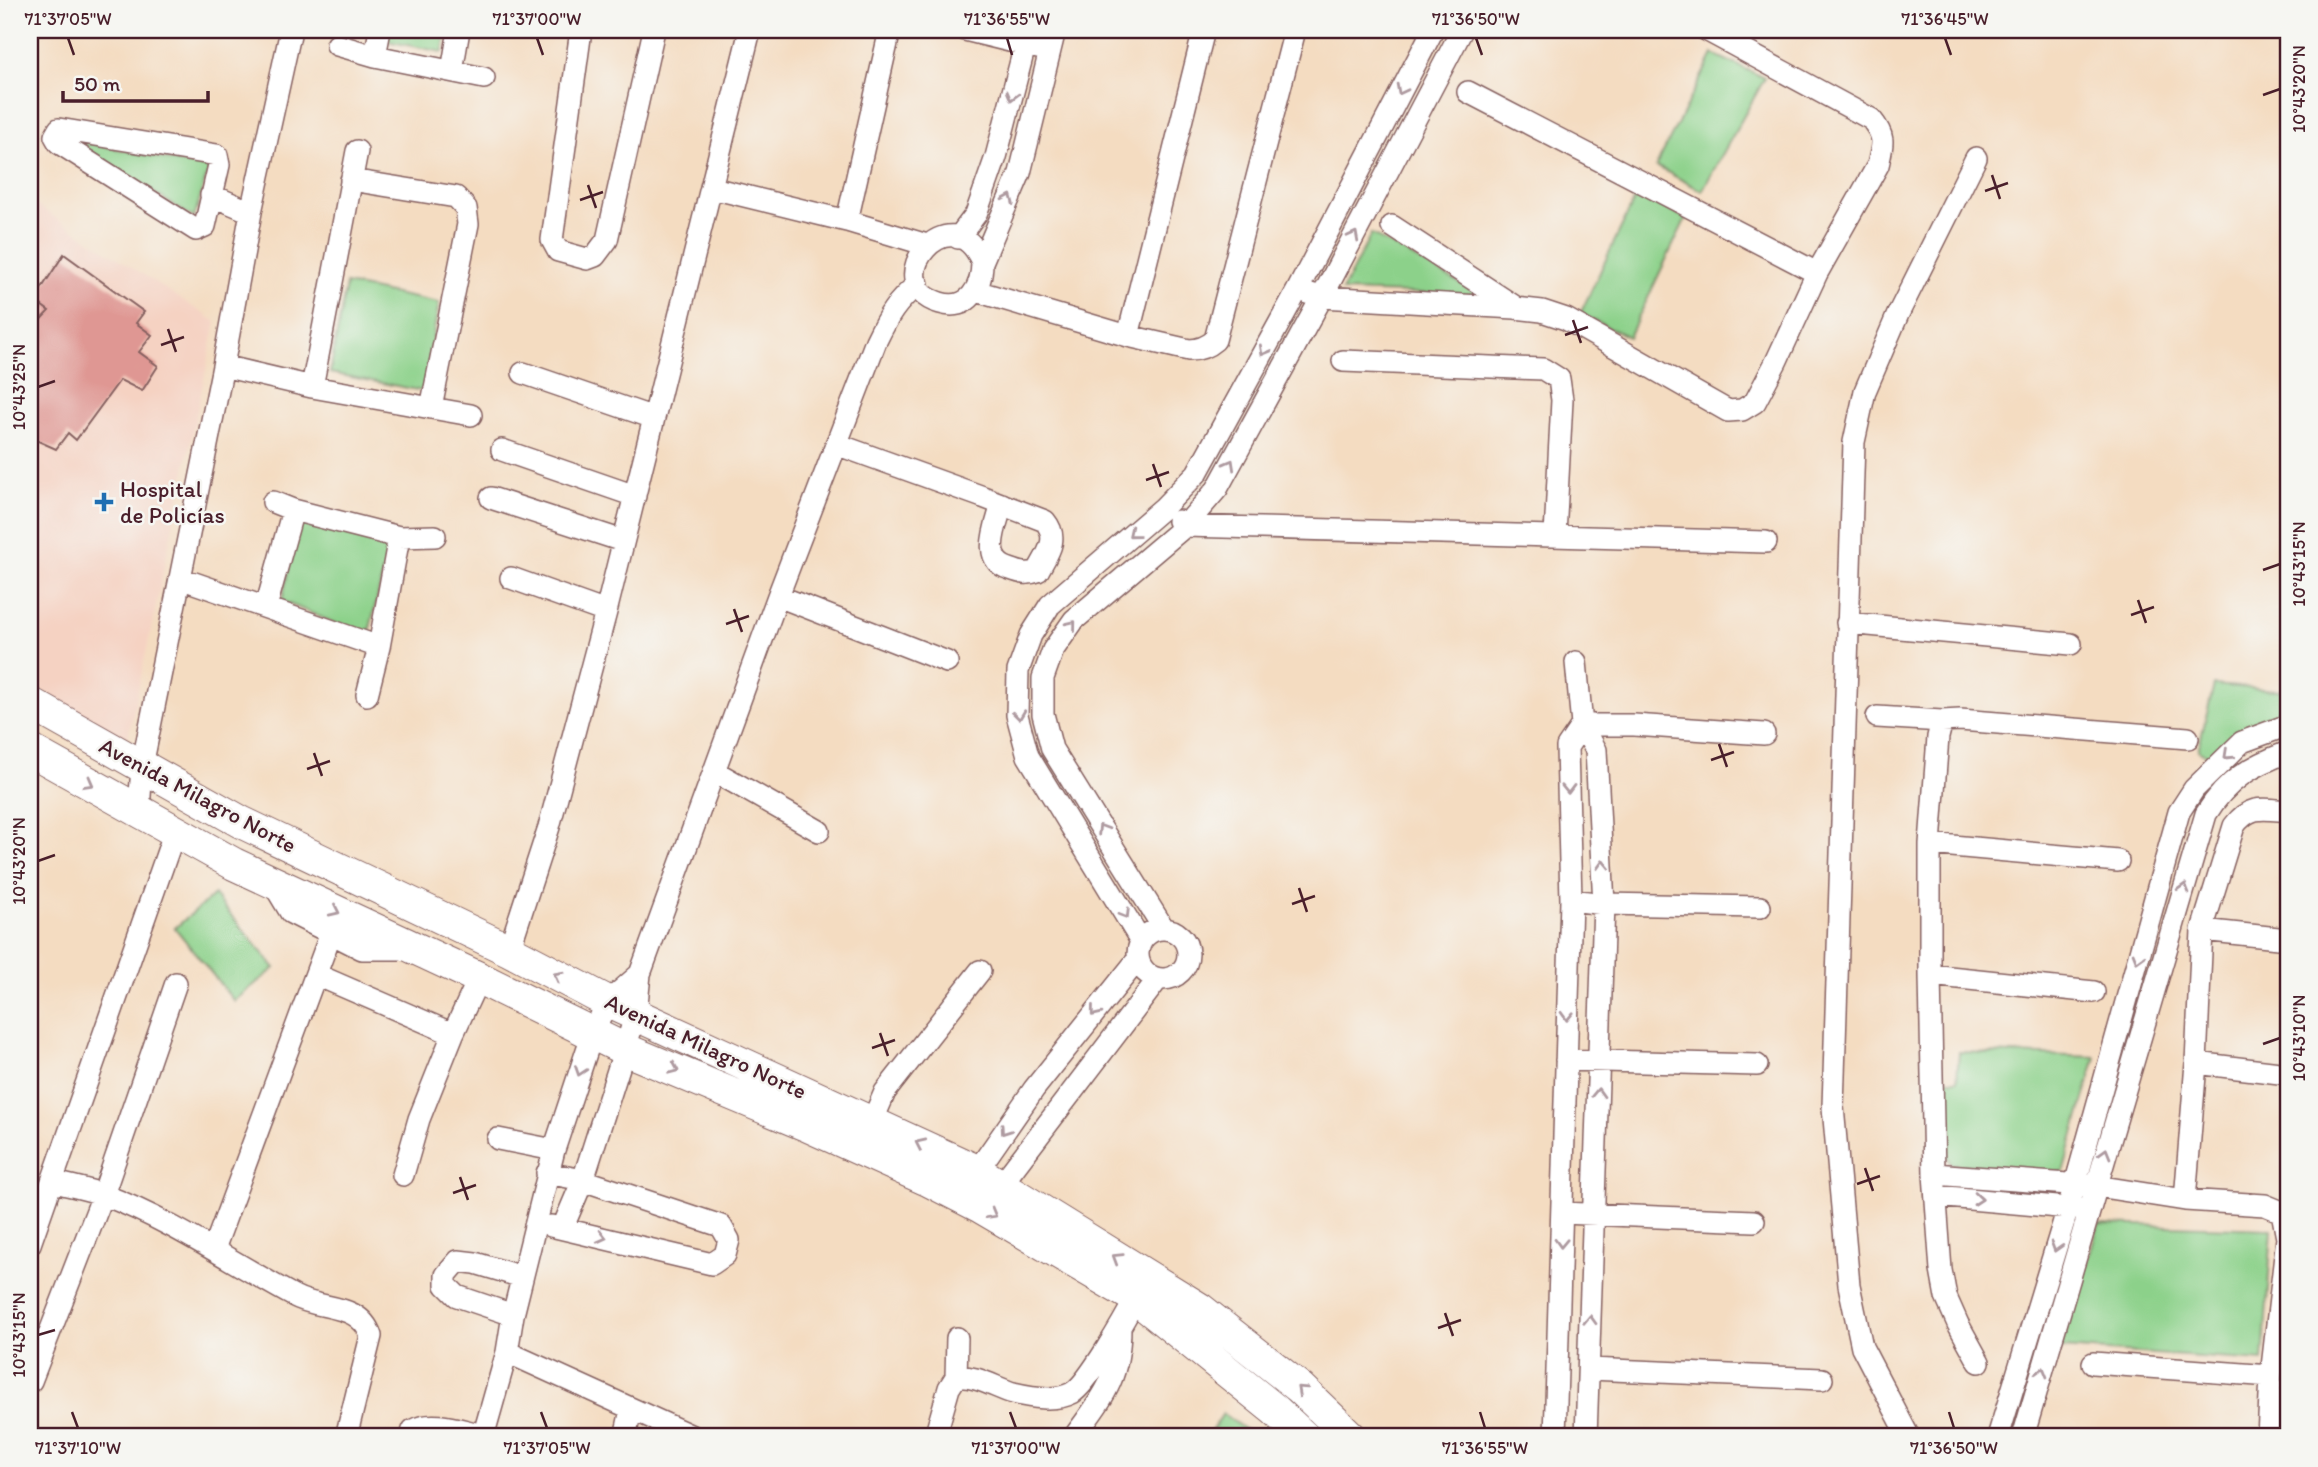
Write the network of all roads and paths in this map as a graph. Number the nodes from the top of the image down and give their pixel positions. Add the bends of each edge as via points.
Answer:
1 (291, 30) edge
2 (380, 30) edge
3 (459, 30) edge
4 (581, 30) edge
5 (654, 30) edge
6 (750, 30) edge
7 (890, 30) edge
8 (965, 30) edge
9 (1055, 30) edge
10 (1204, 30) edge
11 (1295, 30) edge
12 (1433, 30) edge
13 (1462, 30) edge
14 (1706, 30) edge
15 (1027, 37) edge
16 (337, 45) dead end
17 (1050, 51) junction
18 (375, 56) junction
19 (452, 71) junction
20 (484, 78) dead end
21 (1468, 92) dead end
22 (356, 151) dead end
23 (1976, 158) dead end
24 (351, 180) junction
25 (712, 188) junction
26 (211, 195) junction
27 (251, 212) junction
28 (847, 221) junction
29 (1392, 226) dead end
30 (958, 238) junction
31 (927, 245) junction
32 (982, 262) junction
33 (1817, 273) junction
34 (918, 284) junction
35 (976, 291) junction
36 (1297, 291) junction
37 (1322, 297) junction
38 (1515, 307) junction
39 (1128, 336) junction
40 (1343, 362) dead end
41 (223, 366) junction
42 (523, 373) dead end
43 (312, 387) junction
44 (431, 408) junction
45 (471, 415) dead end
46 (654, 418) junction
47 (836, 444) junction
48 (502, 450) dead end
49 (635, 496) junction
50 (491, 498) dead end
51 (272, 502) dead end
52 (1002, 504) dead end
53 (1163, 508) junction
54 (293, 510) junction
55 (1185, 526) junction
56 (435, 536) dead end
57 (1555, 536) junction
58 (399, 537) junction
59 (623, 541) junction
60 (1766, 542) dead end
61 (180, 578) junction
62 (511, 578) dead end
63 (778, 596) junction
64 (266, 607) junction
65 (606, 612) junction
66 (1847, 624) junction
67 (2071, 644) dead end
68 (379, 647) junction
69 (1576, 662) dead end
70 (947, 663) dead end
71 (367, 695) dead end
72 (30, 704) edge
73 (1877, 717) dead end
74 (1942, 721) junction
75 (1582, 725) junction
76 (2288, 725) edge
77 (1764, 734) dead end
78 (2188, 738) dead end
79 (30, 750) edge
80 (2288, 752) edge
81 (142, 766) junction
82 (714, 771) junction
83 (139, 811) junction
84 (2288, 811) edge
85 (175, 831) junction
86 (819, 831) dead end
87 (1930, 844) junction
88 (2118, 860) dead end
89 (272, 881) junction
90 (1571, 900) junction
91 (1604, 904) junction
92 (1760, 907) dead end
93 (1164, 929) junction
94 (2202, 930) junction
95 (331, 933) junction
96 (2288, 939) edge
97 (417, 949) junction
98 (509, 950) junction
99 (1139, 950) junction
100 (980, 971) dead end
101 (640, 974) junction
102 (317, 975) junction
103 (1930, 975) junction
104 (480, 978) junction
105 (1158, 979) junction
106 (176, 983) dead end
107 (2094, 992) dead end
108 (607, 1002) junction
109 (636, 1014) junction
110 (593, 1032) junction
111 (453, 1034) junction
112 (624, 1048) junction
113 (1566, 1060) junction
114 (1599, 1060) junction
115 (2196, 1063) junction
116 (1757, 1065) dead end
117 (2288, 1074) edge
118 (872, 1122) junction
119 (498, 1139) dead end
120 (554, 1150) junction
121 (547, 1173) junction
122 (404, 1175) dead end
123 (989, 1178) junction
124 (583, 1180) junction
125 (52, 1181) junction
126 (1935, 1185) junction
127 (2085, 1185) junction
128 (103, 1195) junction
129 (2185, 1200) junction
130 (2068, 1207) junction
131 (2090, 1210) junction
132 (2285, 1210) edge
133 (1562, 1213) junction
134 (1594, 1216) junction
135 (1754, 1220) dead end
136 (535, 1224) junction
137 (563, 1227) junction
138 (30, 1244) edge
139 (214, 1249) junction
140 (522, 1277) junction
141 (1136, 1298) junction
142 (513, 1315) junction
143 (1121, 1327) junction
144 (957, 1338) dead end
145 (507, 1352) junction
146 (1979, 1362) dead end
147 (2093, 1363) dead end
148 (1589, 1369) junction
149 (2271, 1376) junction
150 (956, 1377) junction
151 (1822, 1379) dead end
152 (31, 1381) edge
153 (631, 1410) junction
154 (664, 1431) edge
155 (484, 1436) edge
156 (346, 1437) edge
157 (411, 1437) edge
158 (625, 1437) edge
159 (694, 1437) edge
160 (935, 1437) edge
161 (1074, 1437) edge
162 (1304, 1437) edge
163 (1350, 1437) edge
164 (1555, 1437) edge
165 (1586, 1437) edge
166 (1909, 1437) edge
167 (1998, 1437) edge
168 (2023, 1437) edge
169 (2268, 1437) edge

1 - 27 street
2 - 18 street
3 - 19 street
4 - 5 street via 552,240 558,251 587,260 607,240
6 - 25 street
7 - 28 street
8 - 15 street
9 - 17 street
10 - 39 street
11 - 39 street via 1215,340 1196,350
12 -> 36 street
37 -> 13 street
14 - 33 street via 1871,119 1882,132 1878,165
15 - 17 street
15 -> 30 street via 996,158 976,214
16 - 18 street
32 -> 17 street via 1020,173
18 - 19 street
19 - 20 street
21 - 33 street
22 - 24 street
23 - 66 street via 1865,391 1854,442
24 - 43 street
24 - 44 street via 456,197 466,208 468,224
25 - 28 street
25 - 46 street
26 - 26 street via 219,165 213,153 64,129 56,132 59,143 196,230 205,226
26 - 27 street
27 - 41 street
28 - 31 street
29 - 38 street
30 - 31 street
30 - 32 street via 973,247
31 - 34 street via 916,263
32 - 35 street
33 - 38 street via 1755,402 1742,410 1728,411 1566,319
34 - 35 street via 929,298 947,304 965,301
34 - 47 street via 887,316
35 - 39 street
36 - 37 street
36 -> 53 street via 1197,473
37 - 38 street
55 -> 37 street via 1217,489
40 - 57 street via 1543,369 1559,379 1562,400
41 - 43 street
41 - 61 street
42 - 46 street
43 - 44 street
44 - 45 street
46 - 49 street
47 - 52 street
47 - 63 street
48 - 49 street
49 - 59 street
50 - 59 street
51 - 54 street
53 - 55 street
53 -> 99 street via 1050,605 1031,635 1018,671 1017,715 1028,756
54 - 58 street
54 - 64 street
55 - 57 street
93 -> 55 street via 1052,749 1043,714 1043,678 1053,650 1074,620
56 - 58 street
57 - 60 street
58 - 68 street
59 - 65 street
61 - 64 street
61 - 81 street
62 - 65 street
63 - 70 street
63 - 82 street
64 - 68 street
65 - 98 street via 549,827
66 - 67 street
66 - 166 street via 1833,1107 1849,1285 1862,1347
68 - 71 street
69 - 75 street
72 - 81 main road, Avenida Milagro Norte
73 - 74 street
74 - 78 street
74 - 87 street
75 - 77 street
75 -> 90 street via 1567,747
91 -> 75 street via 1596,750
76 -> 127 street via 2242,742 2193,789 2179,812
79 -> 83 main road, Avenida Milagro Norte
127 -> 80 street via 2206,814 2229,784 2258,763
81 - 83 street
81 - 98 main road, Avenida Milagro Norte via 241,822
82 - 86 street
82 - 101 street
83 - 85 main road, Avenida Milagro Norte
84 - 94 street via 2259,808 2243,813 2234,826
85 - 89 main road, Avenida Milagro Norte
85 - 125 street
87 - 88 street
87 - 103 street
89 - 95 street via 291,913
89 -> 97 main road, Avenida Milagro Norte
90 - 91 street
90 -> 113 street
91 - 92 street
91 - 114 street
93 - 99 street via 1149,933
93 - 105 street via 1184,939 1188,958 1177,975
94 - 96 street
94 - 115 street
95 - 97 street via 362,949
95 - 102 street
97 - 104 main road, Avenida Milagro Norte
108 -> 98 main road, Avenida Milagro Norte
99 - 105 street via 1142,968
99 -> 123 street via 1034,1089
100 - 118 street via 885,1092
101 - 108 street
101 - 109 street
102 - 111 street
102 - 139 street
103 - 107 street
103 - 126 street
104 - 110 main road, Avenida Milagro Norte
104 - 111 street
105 - 123 street
106 - 128 street
108 - 109 main road, Avenida Milagro Norte
108 - 110 street
109 - 112 street
109 - 118 main road, Avenida Milagro Norte
110 - 112 main road, Avenida Milagro Norte
110 -> 120 street
111 - 122 street via 419,1119
112 - 124 street
112 -> 141 main road, Avenida Milagro Norte via 930,1181
113 - 114 street
113 - 133 street
114 - 116 street
134 -> 114 street
115 - 117 street
115 - 129 street
123 -> 118 main road, Avenida Milagro Norte
119 - 120 street
120 - 121 street
121 - 124 street
121 - 136 street
163 -> 123 main road, Avenida Milagro Norte via 1300,1388 1200,1309
124 - 137 street
137 -> 124 street via 712,1264 725,1255 729,1240 721,1226
125 - 128 street
125 - 138 street
126 - 127 street
126 -> 130 street
126 - 146 street via 1946,1297
127 - 129 street
127 - 130 street
127 - 131 street
128 - 139 street
128 - 152 street
129 - 132 street
130 - 131 street
130 -> 167 street
168 -> 131 street
132 - 149 street via 2287,1238
133 - 134 street
133 -> 164 street
134 - 135 street
148 -> 134 street
136 - 137 street
136 - 140 street
139 - 156 street via 298,1298 352,1313 367,1324 371,1336
140 - 142 street
140 - 142 street via 458,1261 446,1275 446,1285 457,1297
141 - 143 street
141 - 162 main road, Avenida Milagro Norte
142 - 145 street
143 - 150 street via 1073,1392 1055,1398
143 - 161 street via 1120,1350 1107,1392
144 - 150 street
145 - 153 street
145 - 155 street
147 - 149 street
148 - 151 street
148 - 165 street
149 - 169 street
150 - 160 street
153 - 154 street
153 - 158 street
154 - 159 street
155 - 157 street via 420,1426

